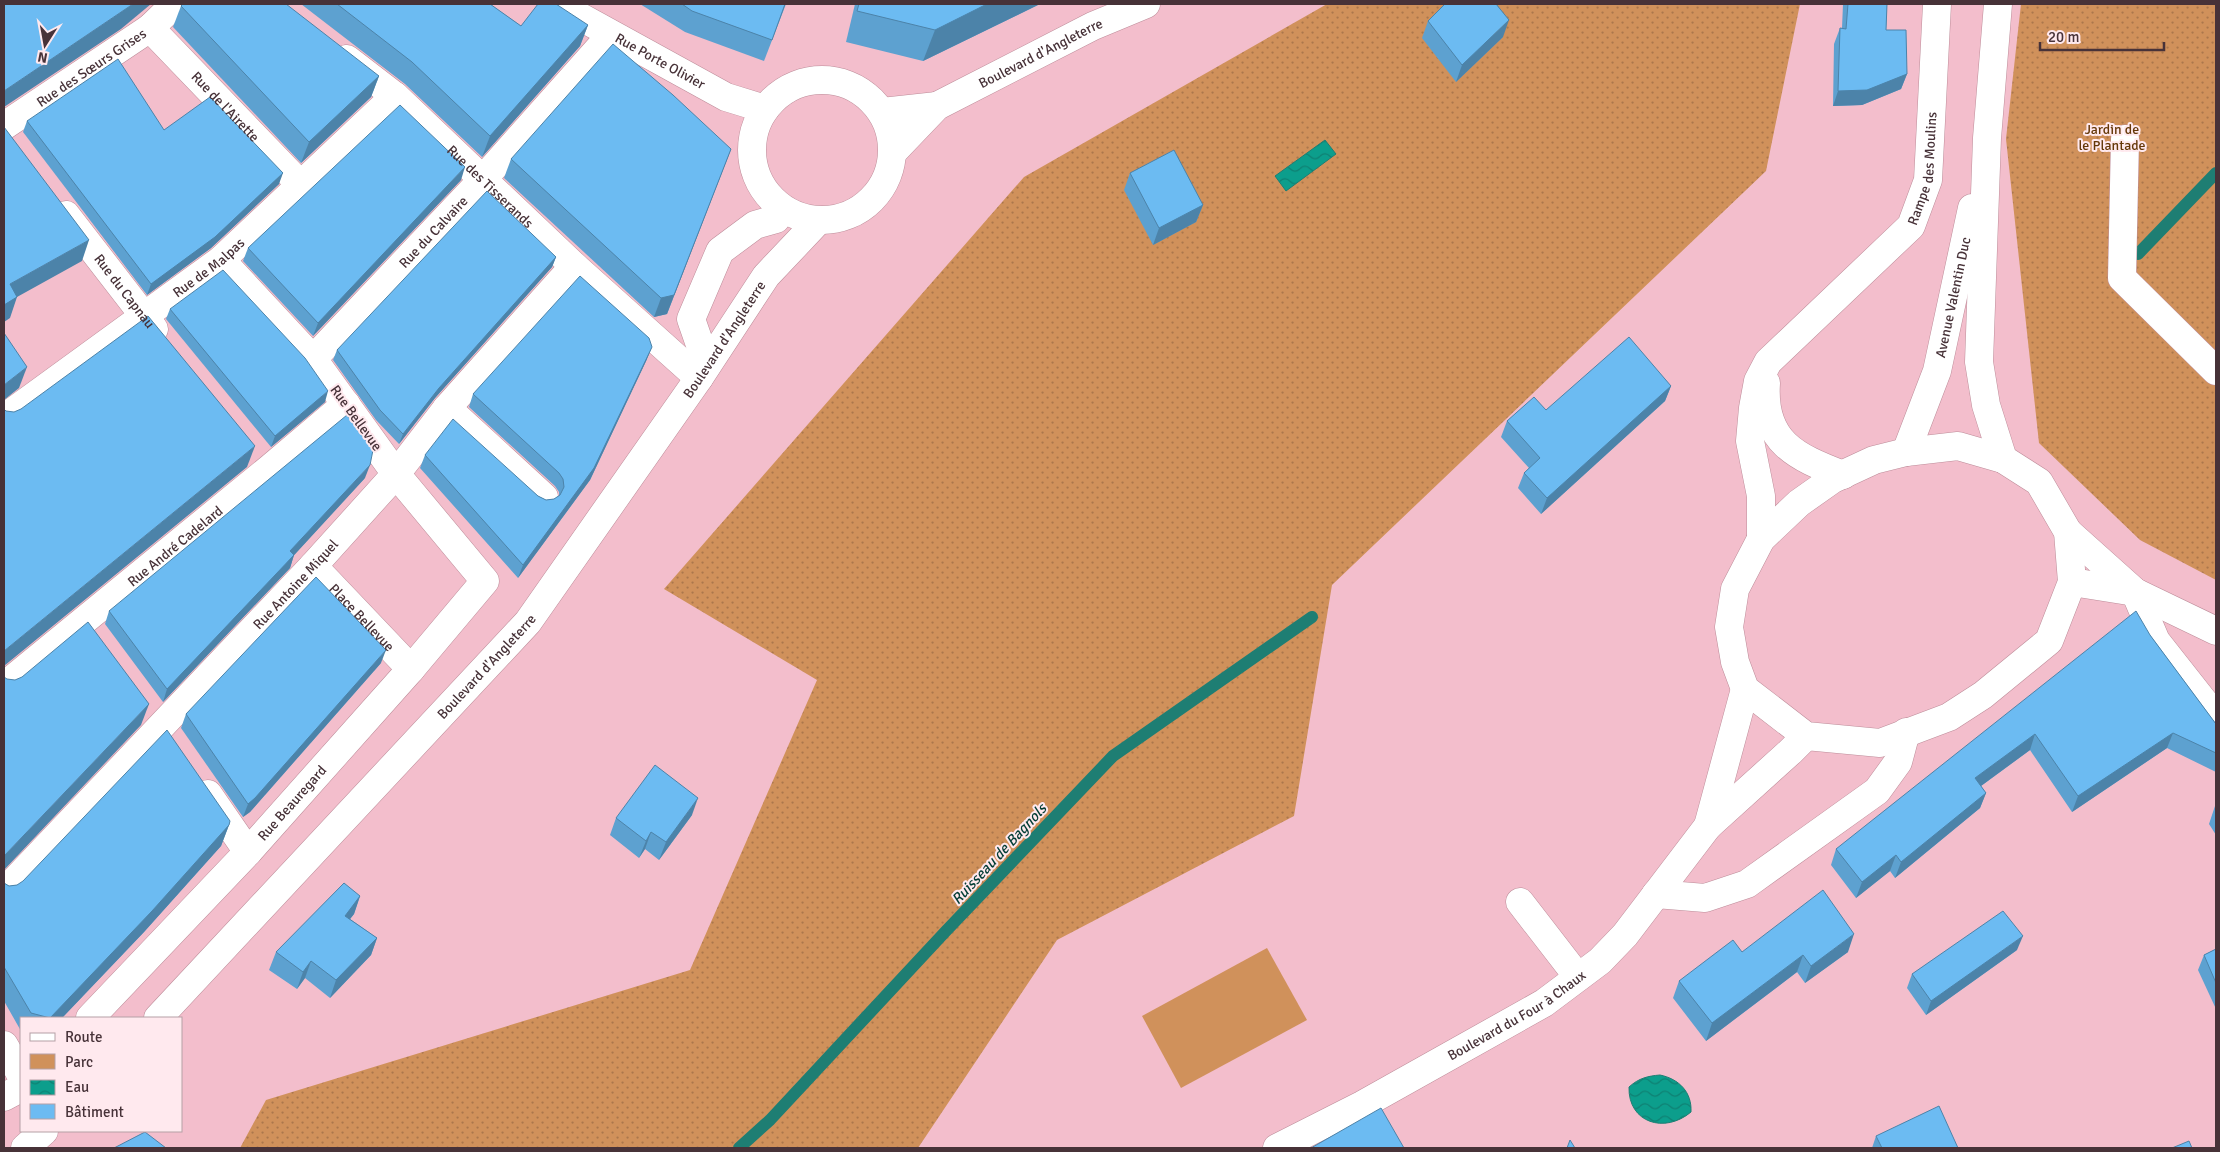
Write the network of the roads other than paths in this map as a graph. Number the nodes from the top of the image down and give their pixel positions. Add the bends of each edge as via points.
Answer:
1 (175, 4) edge
2 (557, 4) edge
3 (1146, 4) edge
4 (1937, 4) edge
5 (1998, 4) edge
6 (150, 28) junction
7 (611, 35) junction
8 (328, 44) edge
9 (395, 96) junction
10 (937, 106) junction
11 (765, 109) junction
12 (882, 112) junction
13 (8, 136) edge
14 (1987, 138) junction
15 (2125, 139) dead end
16 (893, 152) junction
17 (483, 178) junction
18 (300, 184) junction
19 (52, 197) edge
20 (777, 212) junction
21 (818, 221) junction
22 (221, 260) junction
23 (574, 266) junction
24 (766, 276) junction
25 (143, 316) junction
26 (168, 347) edge
27 (313, 359) junction
28 (1768, 362) junction
29 (2216, 371) edge
30 (703, 372) junction
31 (346, 404) junction
32 (447, 408) junction
33 (4, 418) edge
34 (250, 446) edge
35 (1906, 452) junction
36 (2003, 459) junction
37 (269, 470) junction
38 (396, 474) junction
39 (1843, 474) junction
40 (544, 497) edge
41 (2068, 532) junction
42 (1761, 538) junction
43 (312, 566) junction
44 (485, 581) joint
45 (2072, 582) junction
46 (2135, 592) junction
47 (2216, 631) edge
48 (411, 669) junction
49 (4, 686) edge
50 (1745, 689) junction
51 (143, 702) edge
52 (2216, 717) edge
53 (161, 726) junction
54 (1906, 732) junction
55 (1806, 736) junction
56 (177, 750) edge
57 (194, 773) edge
58 (1708, 826) junction
59 (248, 852) junction
60 (4, 892) edge
61 (1656, 894) junction
62 (1520, 902) dead end
63 (1578, 977) junction
64 (91, 1017) edge
65 (159, 1017) edge
66 (4, 1045) edge
67 (20, 1074) edge
68 (20, 1089) edge
69 (4, 1097) edge
70 (43, 1132) edge
71 (25, 1148) edge
72 (1277, 1148) edge

1 - 6 street, Rue des Sœurs Grises
2 - 7 street, Rue Porte Olivier
3 - 10 street, Boulevard d'Angleterre via 1093,26
4 - 28 street, Rampe des Moulins via 1928,180 1911,226
5 - 14 street, Avenue Valentin Duc
6 - 13 street, Rue des Sœurs Grises
6 - 18 street, Rue de l'Airette
7 - 11 street, Rue Porte Olivier via 726,97
7 - 17 street, Rue du Calvaire
8 - 9 street, Rue des Tisserands
9 - 17 street, Rue des Tisserands
9 - 18 street, Rue de Malpas
10 - 12 street, Boulevard d'Angleterre
10 - 16 street, Boulevard d'Angleterre
11 - 12 street via 778,95 795,86 833,80 852,86
11 - 20 street via 756,128 752,149 755,170
12 - 16 street
14 - 35 street, Avenue Valentin Duc via 1937,371
14 - 36 street, Avenue Valentin Duc via 1979,362 1986,405
15 - 29 street via 2122,278
16 - 21 street via 889,174 878,194 861,209 841,218
17 - 23 street, Rue des Tisserands
17 - 27 street, Rue du Calvaire
18 - 22 street, Rue de Malpas
19 - 25 street, Rue du Capnau
20 - 21 street
20 - 24 street, Boulevard d'Angleterre
20 - 30 street via 720,251 691,319
21 - 24 street, Boulevard d'Angleterre
22 - 25 street, Rue de Malpas
22 - 27 street, Rue Bellevue
23 - 30 street, Rue des Tisserands
23 - 32 street, Rue Antoine Miquel
24 - 30 street, Boulevard d'Angleterre
25 - 26 street, Rue du Capnau
25 - 33 street, Rue de Malpas
27 - 31 street, Rue Bellevue
28 - 39 street via 1765,398 1775,432 1795,454
28 - 42 street, Rampe des Moulins via 1758,381 1750,441 1761,496
30 - 65 street, Boulevard d'Angleterre via 528,622
31 - 37 street, Rue André Cadelard
31 - 38 street, Rue Bellevue
32 - 38 street, Rue Antoine Miquel
32 - 40 street
34 - 37 street
35 - 36 street via 1958,446
35 - 39 street via 1874,460
36 - 41 street via 2039,482
37 - 49 street, Rue André Cadelard via 90,630
38 - 43 street, Rue Antoine Miquel
38 - 44 street, Rue Bellevue
39 - 42 street via 1799,503
41 - 45 street
41 - 46 street
42 - 50 street via 1735,589 1730,627 1734,662
43 - 48 street, Place Bellevue
43 - 53 street, Rue Antoine Miquel
44 - 48 street, Rue Beauregard
45 - 46 street
45 - 54 street via 2049,641 1983,695 1949,717
46 - 47 street
46 - 52 street via 2156,641
48 - 59 street, Rue Beauregard
50 - 55 street
50 - 58 street, Boulevard du Four à Chaux
51 - 53 street
53 - 56 street
53 - 60 street, Rue Antoine Miquel
54 - 55 street via 1880,743
54 - 61 street via 1898,762 1877,791 1746,884 1705,898
55 - 58 street, Boulevard du Four à Chaux
57 - 59 street
58 - 61 street, Boulevard du Four à Chaux
59 - 64 street, Rue Beauregard
61 - 63 street, Boulevard du Four à Chaux via 1625,935 1600,961
62 - 63 street
63 - 72 street, Boulevard du Four à Chaux via 1544,1003 1362,1105
66 - 67 street
68 - 69 street
70 - 71 street

